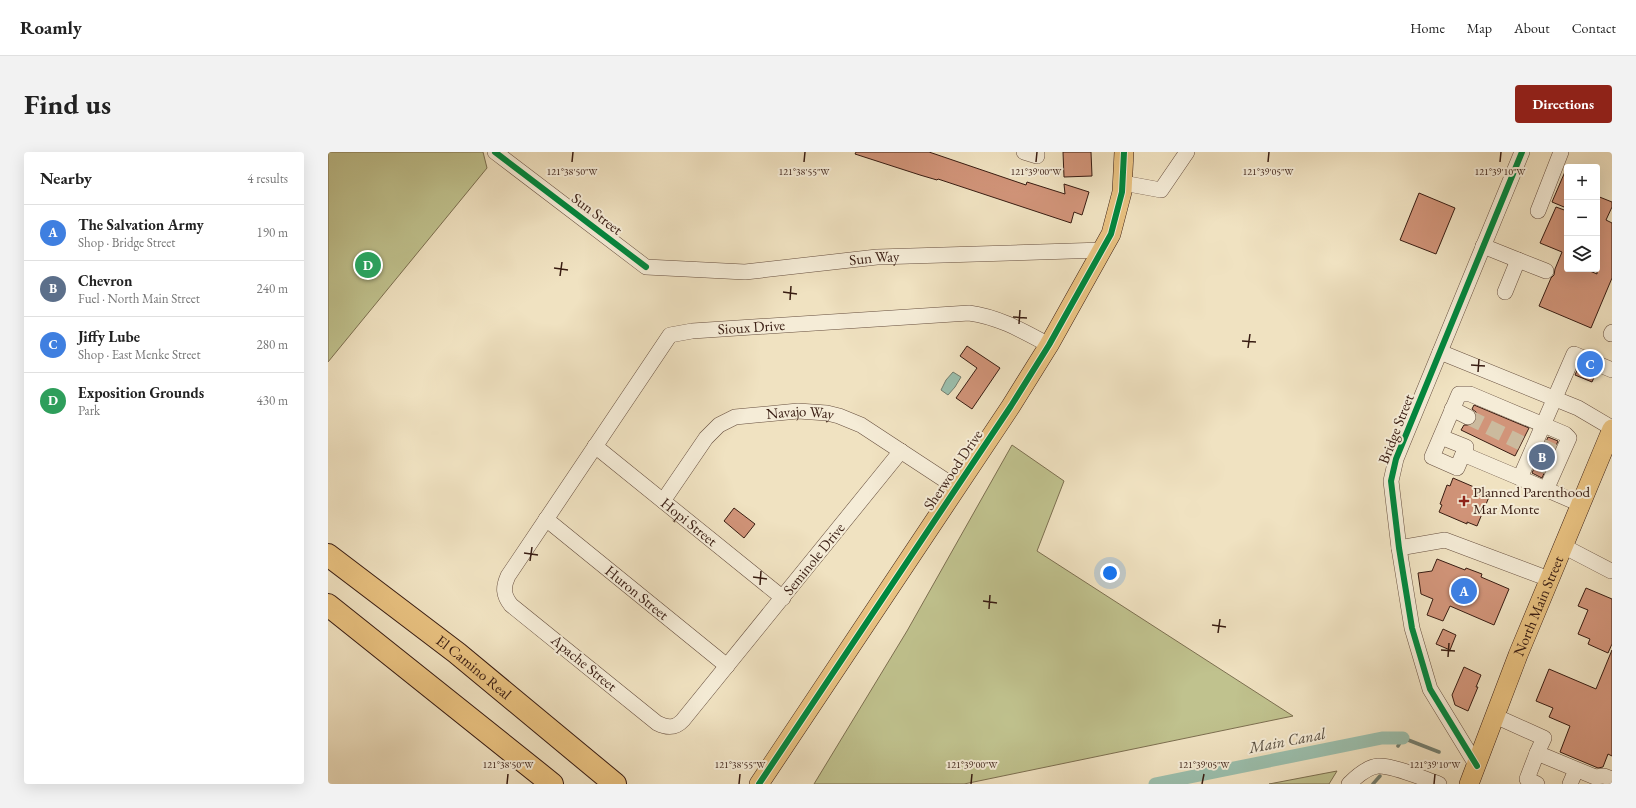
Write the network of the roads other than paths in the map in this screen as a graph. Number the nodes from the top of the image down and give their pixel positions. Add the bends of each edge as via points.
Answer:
1 (495, 152) edge
2 (1024, 152) edge
3 (1037, 152) edge
4 (1124, 152) edge
5 (1187, 152) edge
6 (1522, 152) edge
7 (1561, 152) edge
8 (1123, 183) junction
9 (1538, 211) dead end
10 (1483, 246) junction
11 (1103, 250) junction
12 (1518, 260) junction
13 (646, 267) joint
14 (1546, 271) dead end
15 (1505, 292) dead end
16 (1049, 345) junction
17 (1440, 352) junction
18 (1612, 370) edge
19 (1555, 399) junction
20 (1452, 409) junction
21 (1468, 417) tunnel mouth
22 (1544, 425) junction
23 (1612, 429) edge
24 (1441, 437) junction
25 (595, 446) junction
26 (901, 451) junction
27 (1463, 454) junction
28 (1520, 478) junction
29 (957, 488) junction
30 (1546, 490) junction
31 (663, 501) junction
32 (1580, 504) junction
33 (546, 519) junction
34 (1563, 546) junction
35 (1399, 548) junction
36 (328, 555) edge
37 (1611, 571) edge
38 (1549, 579) junction
39 (783, 598) junction
40 (328, 604) edge
41 (457, 653) junction
42 (727, 666) junction
43 (1495, 716) junction
44 (1537, 754) junction
45 (1477, 766) junction
46 (1576, 770) junction
47 (1612, 780) edge
48 (552, 784) edge
49 (615, 784) edge
50 (627, 784) edge
51 (759, 784) edge
52 (1349, 784) edge
53 (1439, 784) edge
54 (1469, 784) edge
55 (1537, 784) edge
56 (1570, 784) edge

1 - 13 street, Sun Street
2 - 3 street via 1037,156
4 - 8 main road, Sherwood Drive
5 - 8 street via 1161,190
6 - 10 street, Bridge Street
7 - 9 street
8 - 11 main road, Sherwood Drive via 1117,215
10 - 12 street
10 - 17 street, Bridge Street
11 - 13 street, Sun Way via 877,257 745,272
11 - 16 main road, Sherwood Drive
12 - 14 street
12 - 15 street
16 - 25 street, Sioux Drive via 1003,322 969,313 678,332 667,337
16 - 29 main road, Sherwood Drive
17 - 19 street
17 - 35 street, Bridge Street via 1396,459 1391,481
18 - 19 street via 1574,354
19 - 22 street
19 - 23 street via 1578,408
20 - 21 street
20 - 22 street via 1458,394 1470,394
20 - 24 street
22 - 28 street
22 - 30 street via 1569,438 1552,469
23 - 32 main road, North Main Street
24 - 27 street via 1466,447
24 - 27 street via 1432,457 1457,468
25 - 31 street, Hopi Street
25 - 33 street, Sioux Drive
26 - 29 street, Navajo Way
26 - 31 street, Navajo Way via 861,425 827,413 798,411 736,417 712,431
26 - 39 street, Seminole Drive
27 - 28 street
28 - 30 street
29 - 51 main road, Sherwood Drive
30 - 32 street
31 - 39 street, Hopi Street
32 - 34 main road, North Main Street
33 - 42 street, Huron Street
33 - 42 street, Apache Street via 505,583 505,595 511,604 657,723 667,727 680,723
34 - 37 street
34 - 38 main road, North Main Street
35 - 38 street via 1445,540
35 - 45 street, Bridge Street via 1412,628 1430,689
36 - 41 highway, El Camino Real
38 - 43 main road, North Main Street
39 - 42 street, Seminole Drive
40 - 48 highway
41 - 49 highway, El Camino Real
41 - 50 highway
43 - 44 street via 1544,738
43 - 45 main road, North Main Street
44 - 46 street
44 - 55 street via 1527,779
45 - 54 main road, North Main Street
46 - 47 street
46 - 56 street
52 - 53 street via 1366,770 1378,766 1390,767

